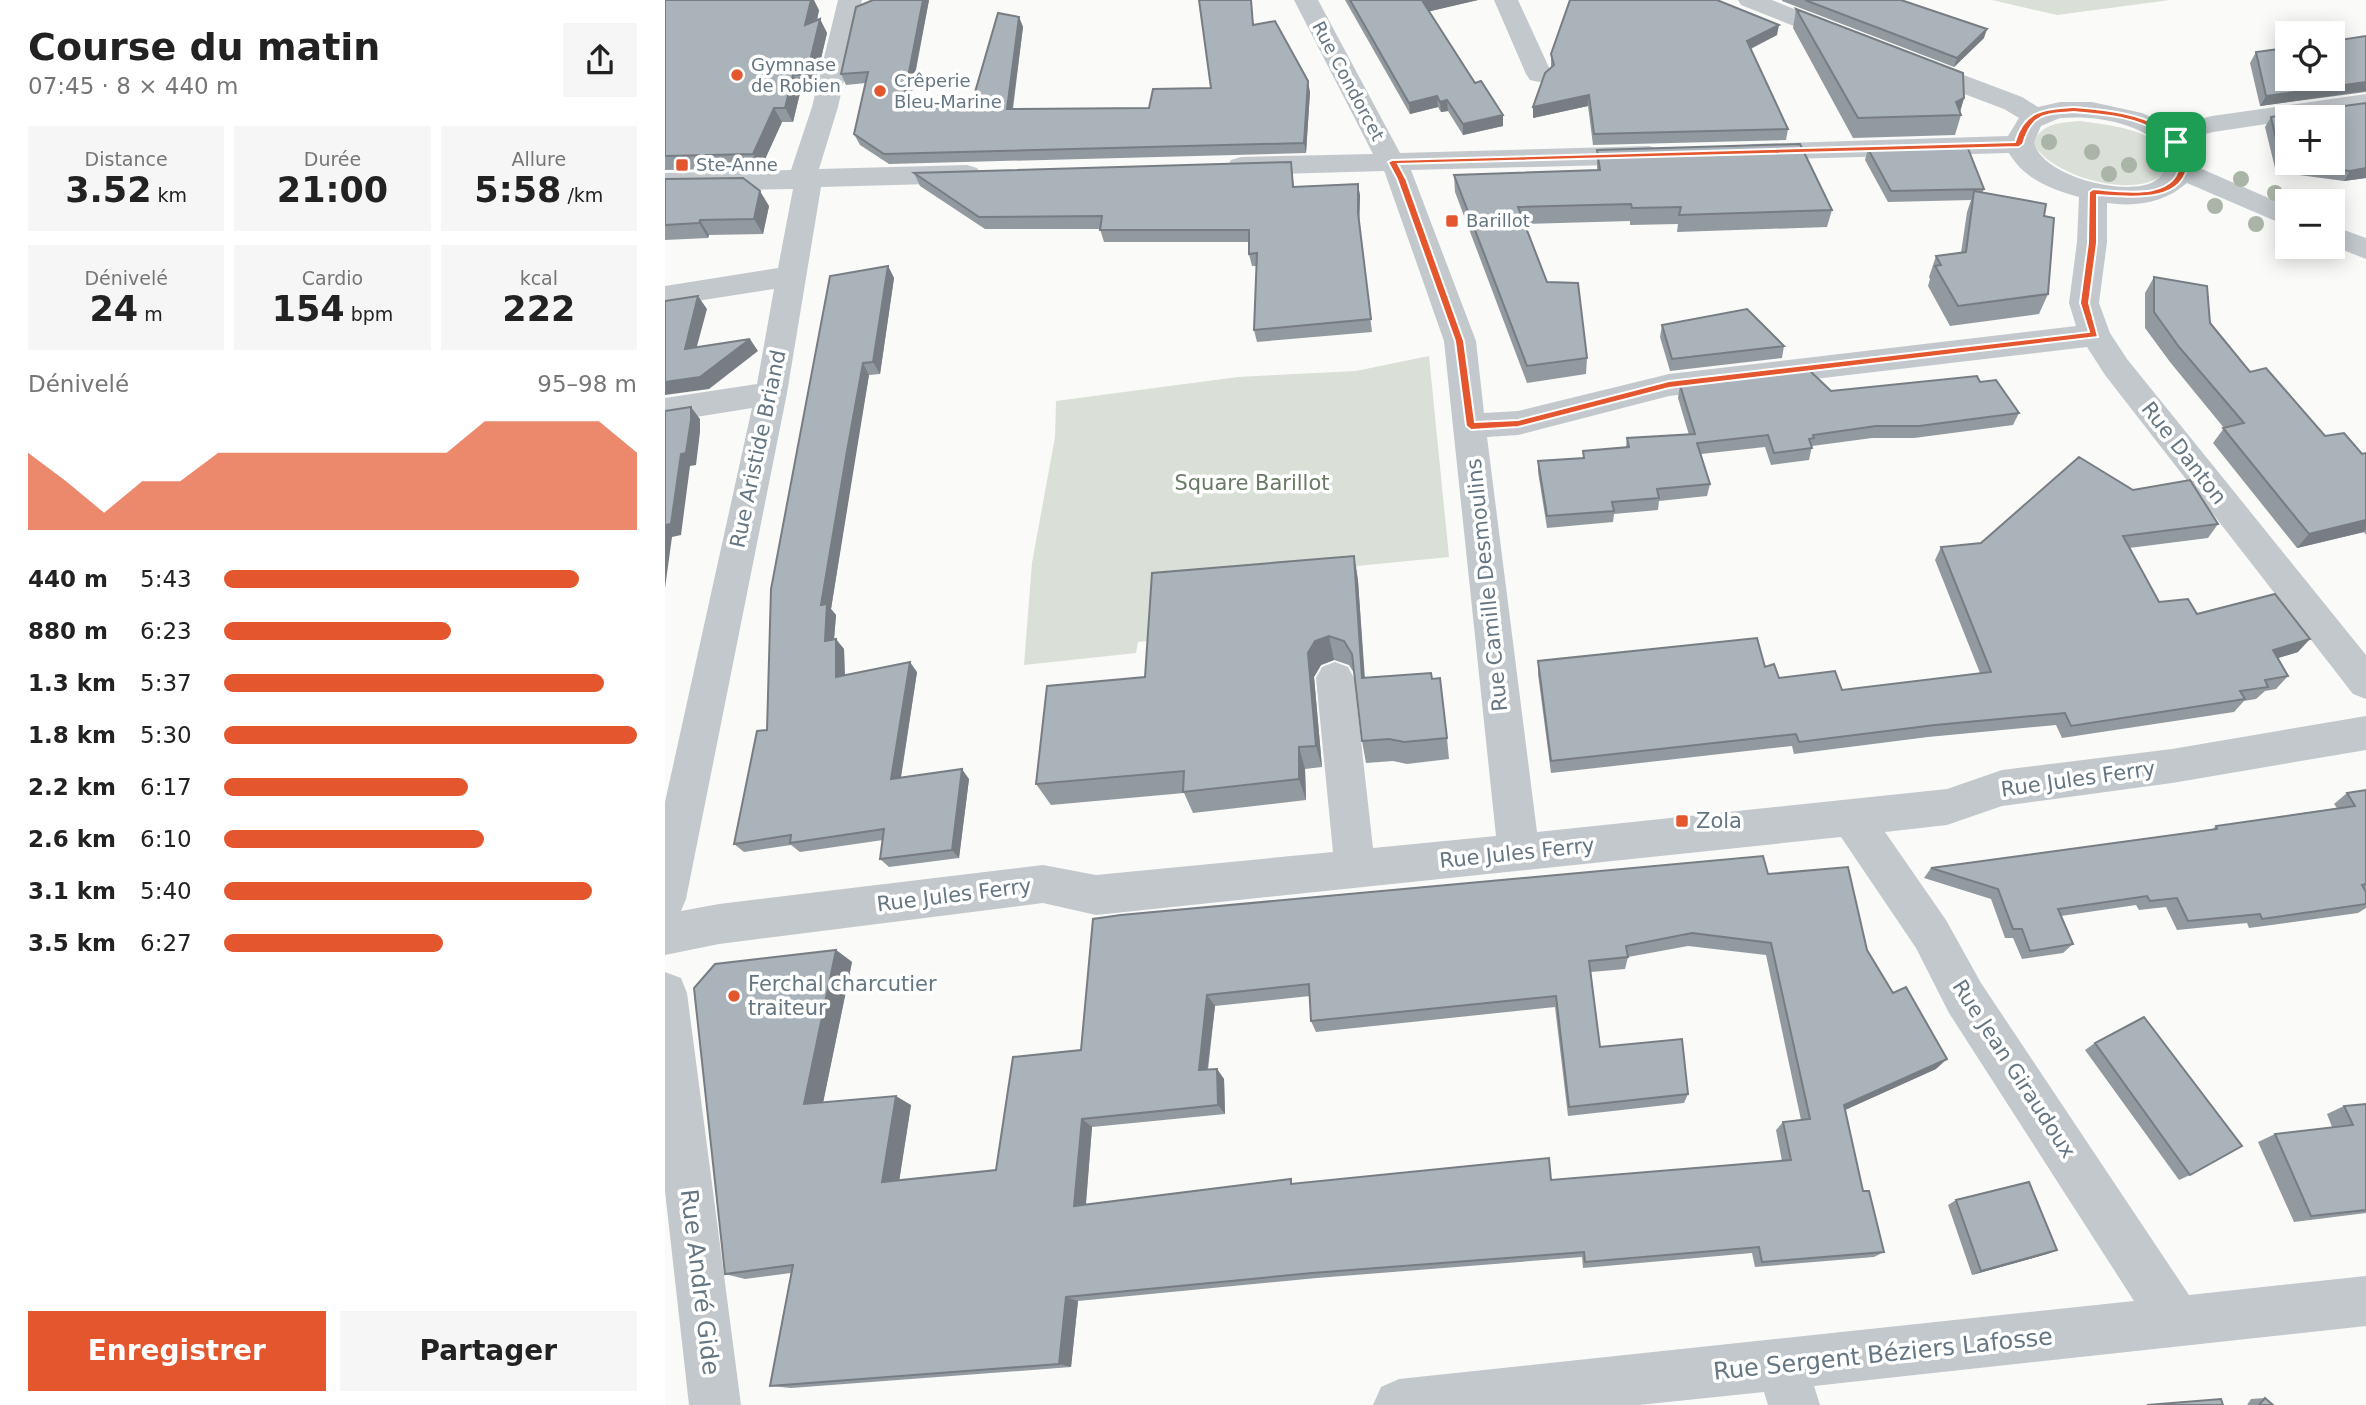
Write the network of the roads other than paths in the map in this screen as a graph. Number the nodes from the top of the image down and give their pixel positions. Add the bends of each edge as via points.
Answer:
1 (851, 0) edge
2 (1306, 0) edge
3 (1506, 0) edge
4 (1750, 0) edge
5 (1861, 44) edge
6 (1898, 59) edge
7 (1539, 74) dead end
8 (2366, 102) edge
9 (2035, 116) junction
10 (2169, 135) junction
11 (2019, 144) junction
12 (1729, 152) edge
13 (1674, 154) edge
14 (1392, 162) junction
15 (1211, 167) edge
16 (2183, 171) junction
17 (988, 174) edge
18 (806, 178) junction
19 (665, 182) edge
20 (2093, 192) junction
21 (2275, 212) edge
22 (2345, 240) edge
23 (2366, 249) edge
24 (792, 276) junction
25 (665, 296) edge
26 (2095, 335) junction
27 (771, 393) junction
28 (665, 410) edge
29 (1471, 426) junction
30 (1335, 678) edge
31 (2366, 683) edge
32 (2366, 733) edge
33 (1850, 817) junction
34 (1519, 853) junction
35 (1355, 869) junction
36 (665, 900) edge
37 (665, 935) edge
38 (665, 993) edge
39 (2366, 1301) edge
40 (2177, 1322) junction
41 (1788, 1385) edge
42 (715, 1405) edge
43 (1399, 1405) edge

1 - 18 street, Rue Aristide Briand via 805,167
2 - 14 street, Rue Condorcet
3 - 7 street
4 - 5 street
6 - 9 street via 2013,103
8 - 10 street via 2212,124
9 - 10 street via 2092,110 2139,120
9 - 11 street via 2024,126
10 - 16 street via 2185,156
11 - 12 street
11 - 20 street via 2032,165 2052,178
13 - 14 street
14 - 15 street
14 - 29 street, Rue Camille Desmoulins via 1459,341
16 - 20 street via 2175,182 2151,193
16 - 21 street
17 - 18 street
18 - 19 street
18 - 24 street, Rue Aristide Briand
20 - 26 street, Rue Danton via 2084,303
22 - 23 street
24 - 25 street
24 - 27 street, Rue Aristide Briand
26 - 29 street via 1669,385 1518,423
26 - 31 street, Rue Danton
27 - 28 street
27 - 36 street, Rue Aristide Briand
29 - 34 street, Rue Camille Desmoulins via 1504,752
30 - 35 street
32 - 33 street, Rue Jules Ferry via 2172,766 2002,788 1947,807
33 - 34 street, Rue Jules Ferry
33 - 40 street, Rue Jean Giraudoux via 1931,934 1965,998
34 - 35 street, Rue Jules Ferry
35 - 37 street, Rue Jules Ferry via 1096,895 1043,884 719,924
38 - 42 street, Rue André Gide
39 - 40 street, Rue Sergent Béziers Lafosse
40 - 41 street, Rue Sergent Béziers Lafosse
41 - 43 street, Rue Sergent Béziers Lafosse

